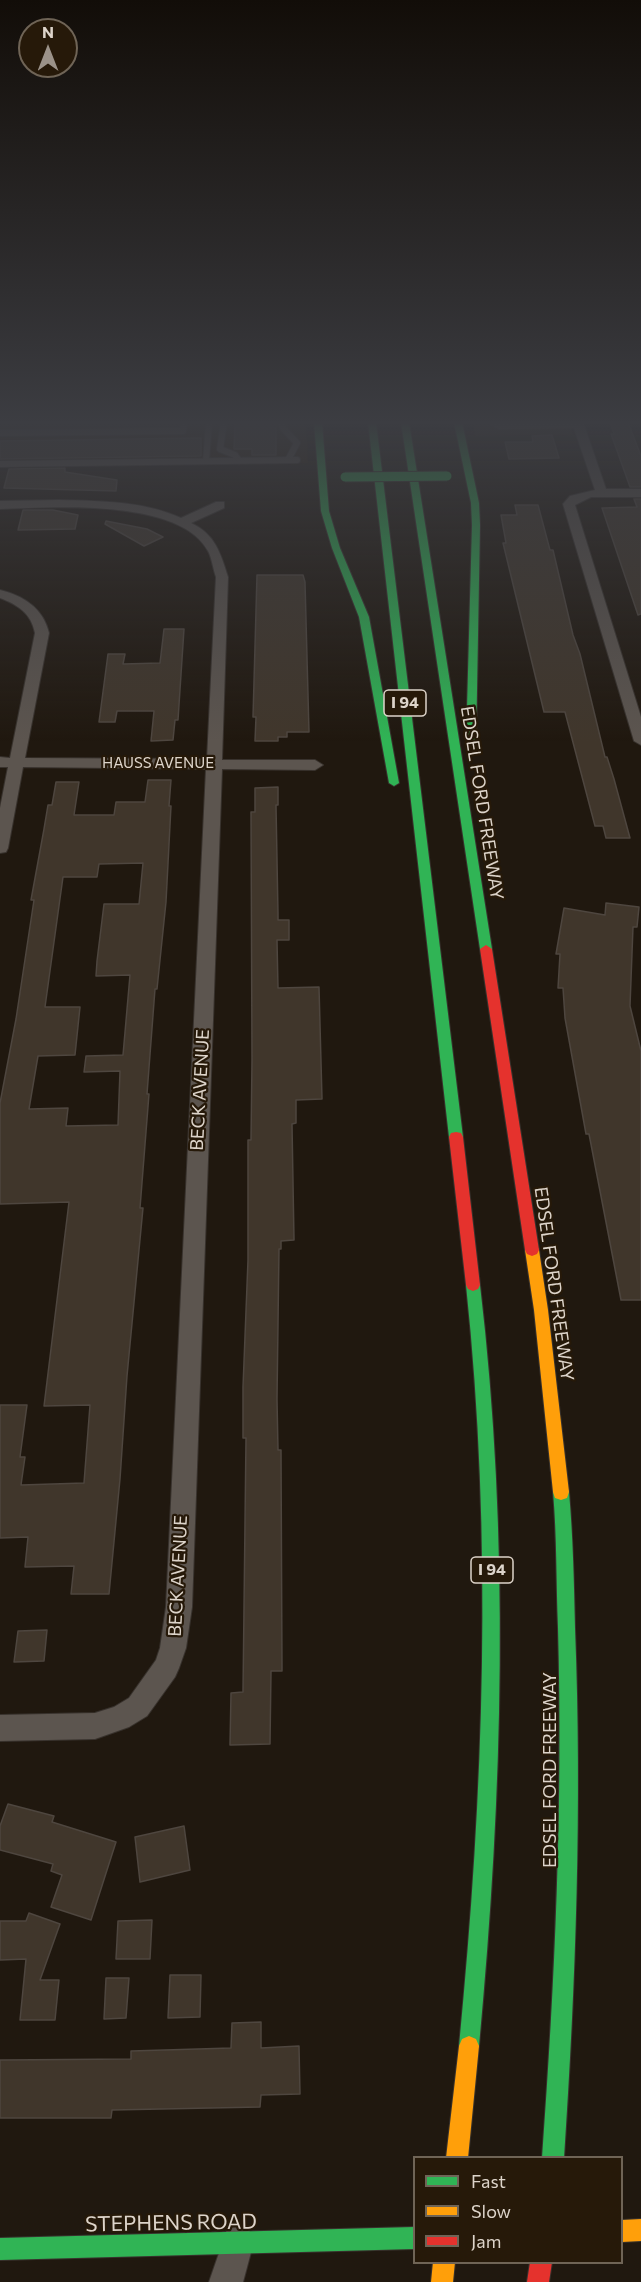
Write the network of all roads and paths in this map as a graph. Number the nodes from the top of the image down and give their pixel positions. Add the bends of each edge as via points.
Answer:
1 (192, 528) edge
2 (329, 528) edge
3 (385, 528) edge
4 (421, 528) edge
5 (476, 528) edge
6 (576, 528) edge
7 (0, 594) edge
8 (641, 741) edge
9 (0, 762) edge
10 (17, 762) junction
11 (214, 764) junction
12 (315, 765) dead end
13 (397, 799) dead end
14 (0, 848) edge
15 (410, 867) dead end
16 (476, 881) junction
17 (439, 984) junction
18 (0, 1728) edge
19 (457, 2156) edge
20 (553, 2156) edge
21 (641, 2230) edge
22 (623, 2231) edge
23 (413, 2238) edge
24 (238, 2241) junction
25 (0, 2249) edge
26 (444, 2264) edge
27 (541, 2264) edge
28 (226, 2282) edge
29 (442, 2282) edge
30 (538, 2282) edge

1 - 11 street, BECK AVENUE via 212,544 221,564
2 - 13 main road via 364,617
3 - 17 main road, I 94
4 - 16 main road, EDSEL FORD FREEWAY / I 94
5 - 16 main road via 471,738
6 - 8 street
7 - 10 street via 18,600 33,612 42,633
9 - 10 street, HAUSS AVENUE
10 - 11 street, HAUSS AVENUE
10 - 14 street
11 - 12 street, HAUSS AVENUE
11 - 18 street, BECK AVENUE via 179,1607 174,1648 154,1687 138,1707 120,1718 95,1726
15 - 17 main road
16 - 20 main road, EDSEL FORD FREEWAY / I 94 via 541,1310 562,1502 570,1845
17 - 19 main road, I 94 via 485,1407 492,1576 488,1810 478,1959
21 - 22 main road
23 - 24 main road, STEPHENS ROAD
24 - 25 main road, STEPHENS ROAD
24 - 28 street
26 - 29 main road
27 - 30 main road

